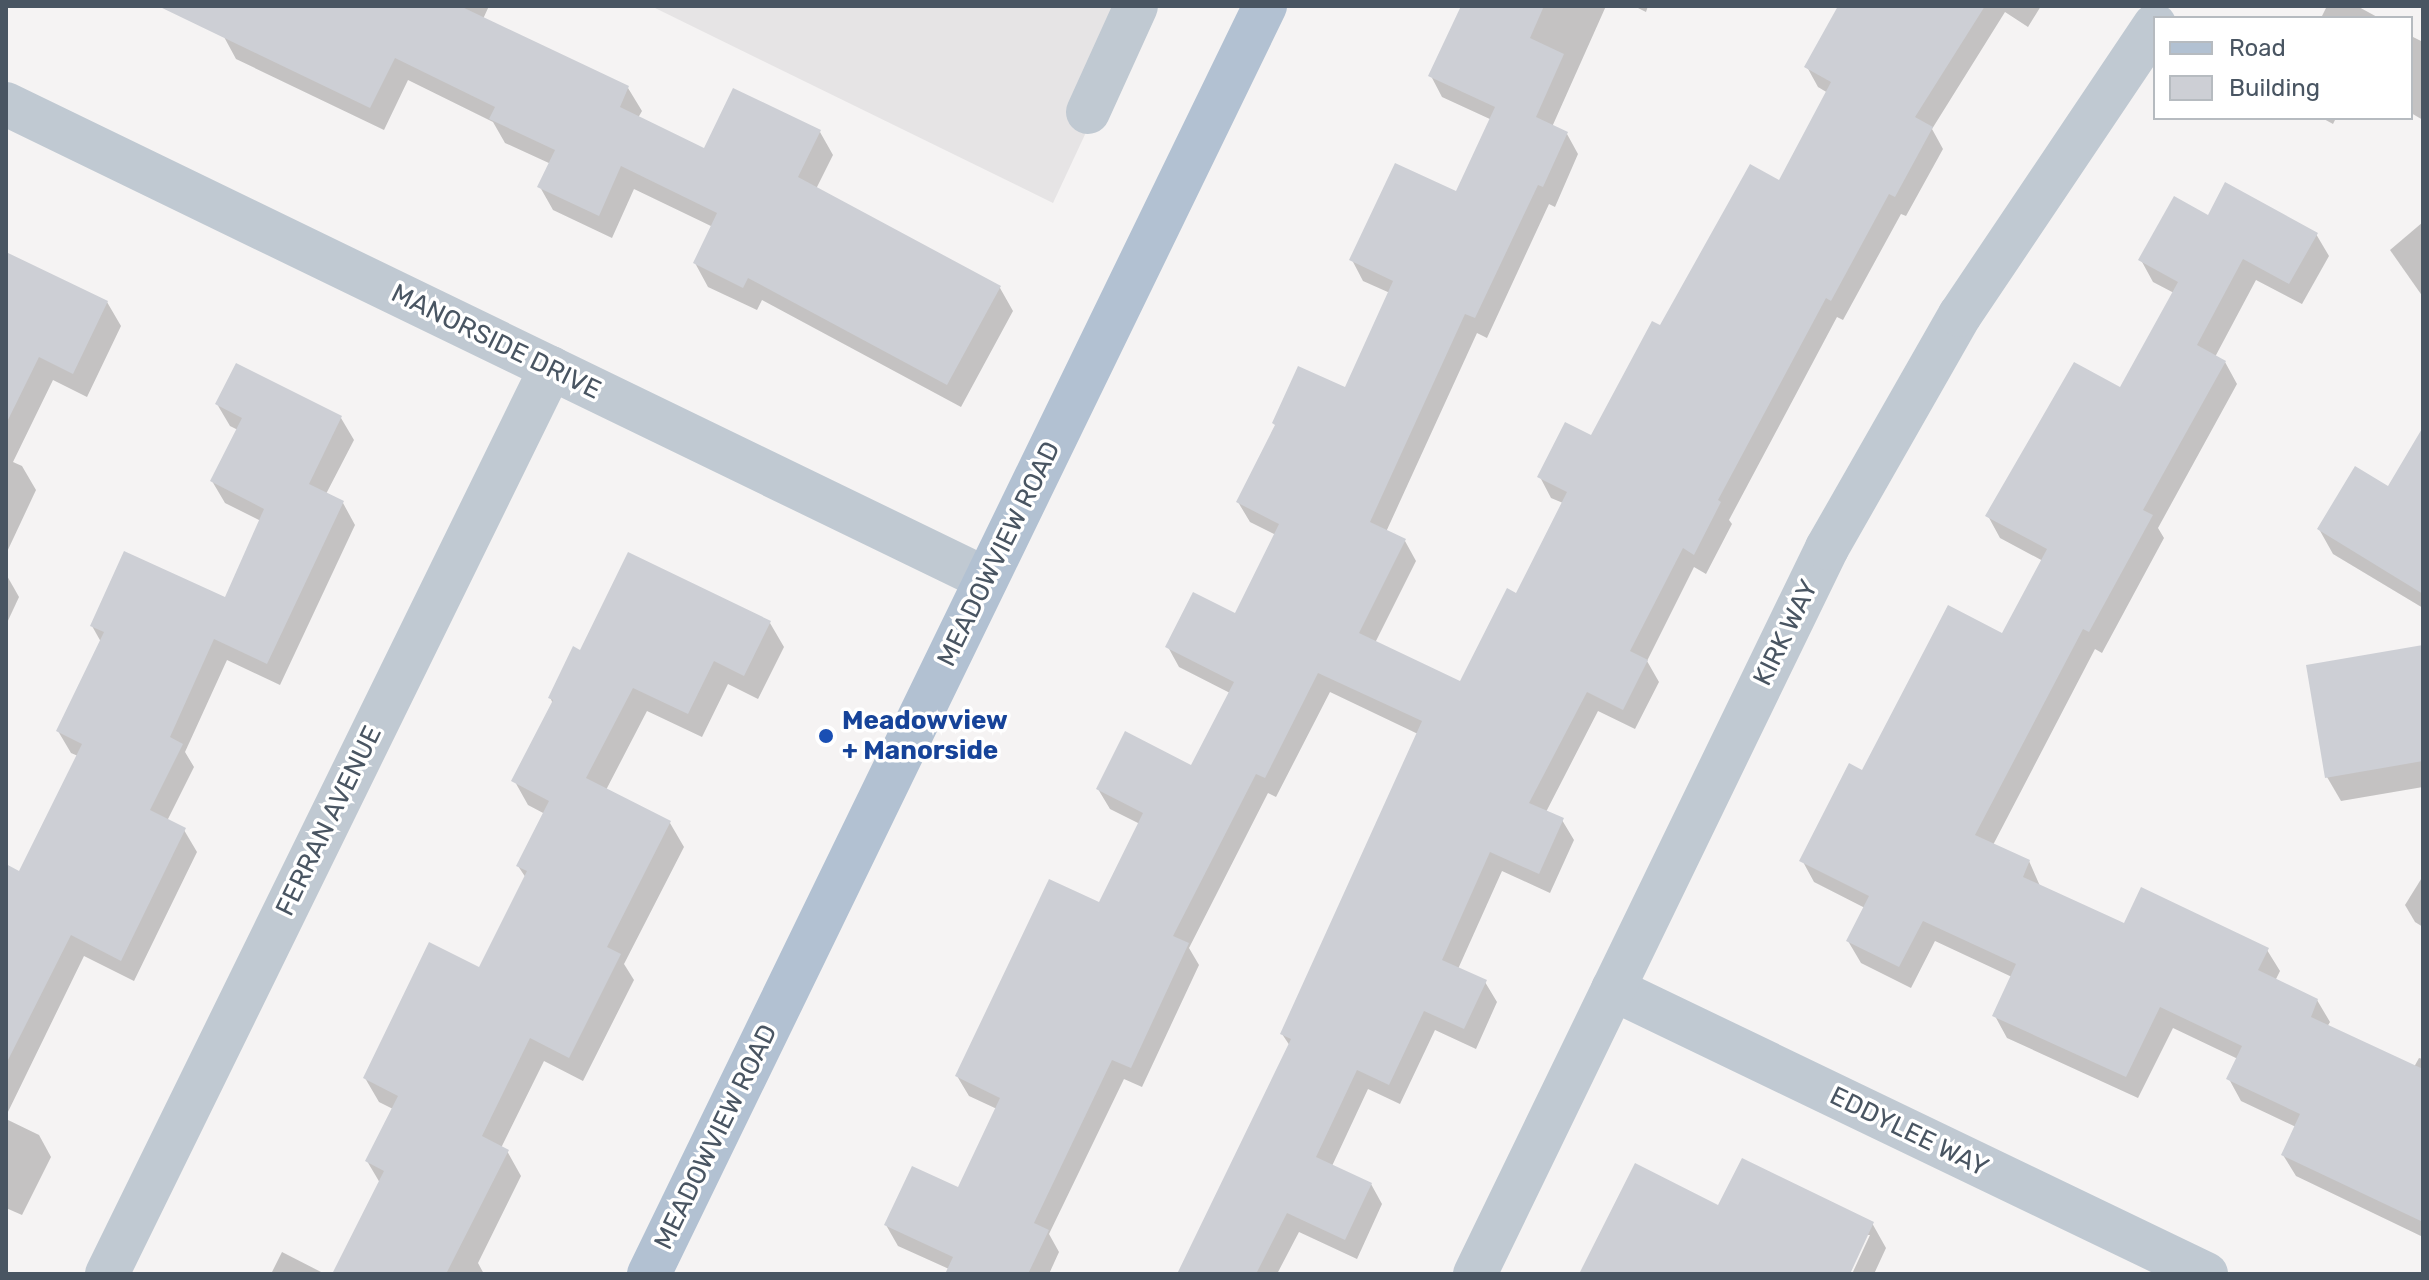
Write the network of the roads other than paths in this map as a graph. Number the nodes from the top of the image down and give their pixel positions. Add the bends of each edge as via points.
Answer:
1 (1136, 6) edge
2 (1265, 6) edge
3 (2153, 28) edge
4 (6, 104) edge
5 (1088, 112) dead end
6 (551, 368) junction
7 (986, 579) junction
8 (1613, 989) junction
9 (107, 1274) edge
10 (649, 1274) edge
11 (1475, 1274) edge
12 (2206, 1274) edge

1 - 5 street
2 - 7 main road, MEADOWVIEW ROAD
3 - 8 street, KIRK WAY via 1960,315 1827,548
4 - 6 street, MANORSIDE DRIVE
6 - 7 street, MANORSIDE DRIVE
6 - 9 street, FERRAN AVENUE
7 - 10 main road, MEADOWVIEW ROAD
8 - 11 street, KIRK WAY
8 - 12 street, EDDYLEE WAY

